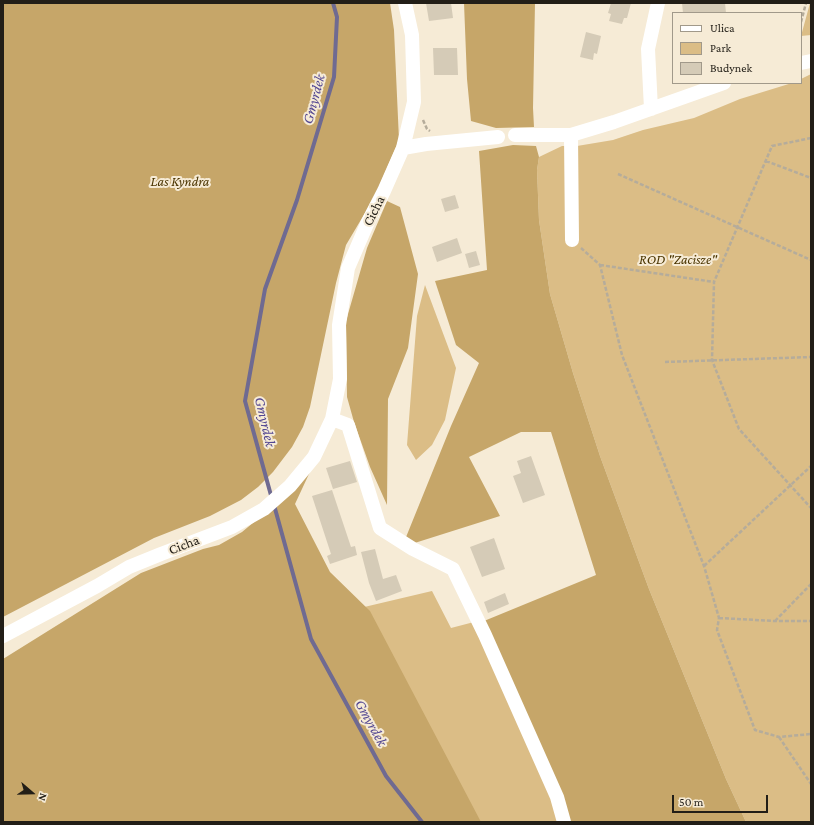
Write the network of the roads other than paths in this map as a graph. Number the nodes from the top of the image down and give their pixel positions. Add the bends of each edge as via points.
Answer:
1 (405, 3) edge
2 (658, 3) edge
3 (721, 84) edge
4 (651, 109) junction
5 (515, 135) dead end
6 (570, 135) junction
7 (498, 137) dead end
8 (403, 148) junction
9 (572, 240) road end
10 (332, 419) junction
11 (3, 636) edge
12 (564, 822) edge

1 - 8 street, Cicha via 412,34 414,102
2 - 4 street via 648,49
3 - 4 street
4 - 6 street
5 - 6 street
6 - 9 street
7 - 8 street
8 - 10 street, Cicha via 348,268 339,325 340,380
10 - 11 street, Cicha via 314,457 290,486 265,508 232,527 129,568
10 - 12 street via 348,425 380,528 413,549 453,569 557,797

